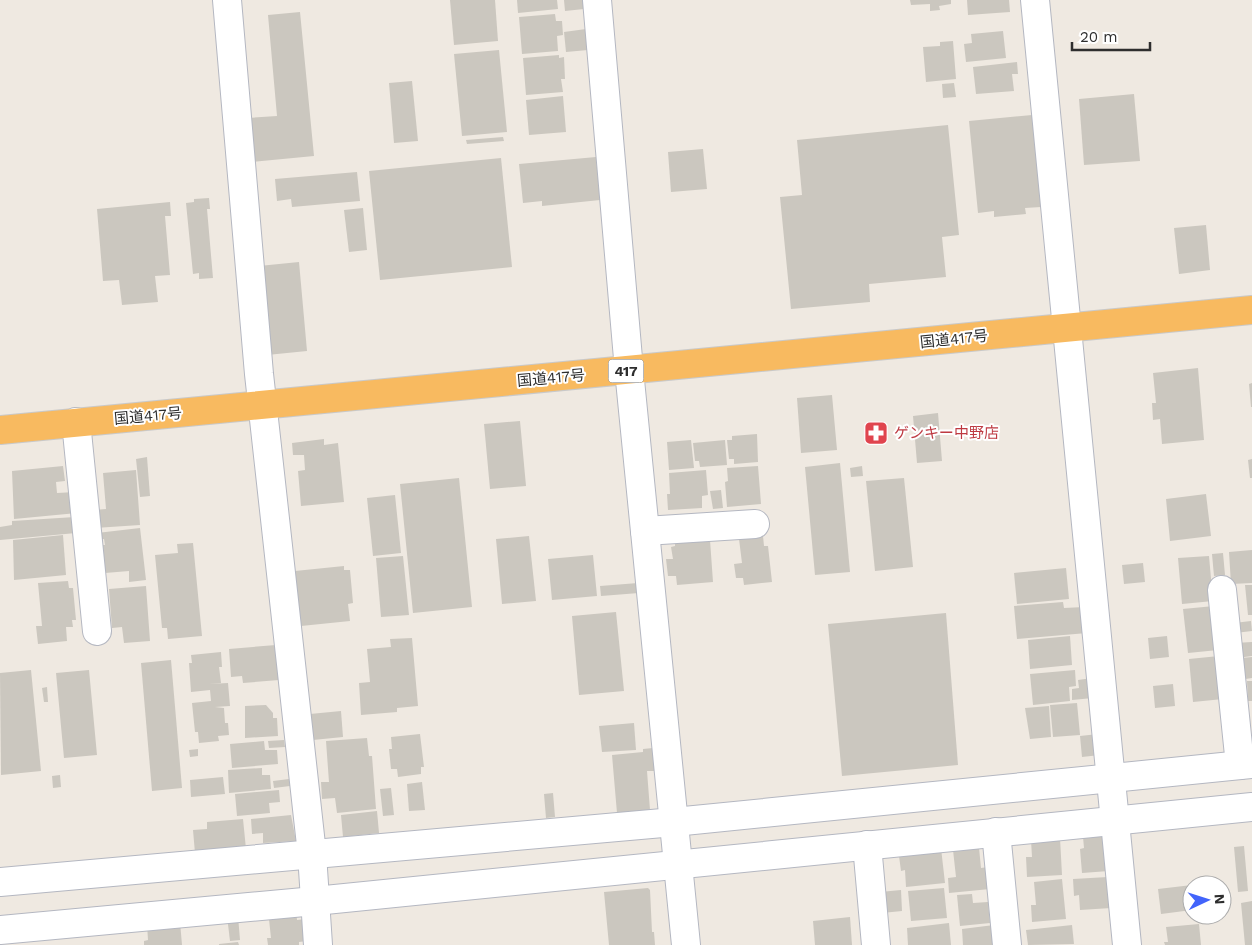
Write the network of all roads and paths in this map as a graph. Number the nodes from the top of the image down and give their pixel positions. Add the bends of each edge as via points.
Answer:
1 (228, 0) edge
2 (597, 0) edge
3 (1035, 0) edge
4 (1252, 310) edge
5 (1067, 328) junction
6 (629, 370) junction
7 (263, 406) junction
8 (76, 422) junction
9 (0, 430) edge
10 (755, 524) dead end
11 (645, 531) junction
12 (1222, 590) dead end
13 (97, 631) dead end
14 (1246, 764) edge
15 (1113, 798) junction
16 (1252, 807) edge
17 (996, 832) junction
18 (676, 841) junction
19 (867, 845) junction
20 (313, 876) junction
21 (0, 882) edge
22 (5, 934) edge
23 (318, 945) edge
24 (686, 945) edge
25 (876, 945) edge
26 (1007, 945) edge
27 (1127, 945) edge

1 - 7 street
2 - 6 street
3 - 5 street
4 - 5 highway, 国道417号 / 417
5 - 6 highway, 国道417号 / 417
5 - 15 street
6 - 7 highway, 国道417号 / 417
6 - 11 street
7 - 8 highway, 国道417号 / 417
7 - 20 street
8 - 9 highway, 国道417号 / 417
8 - 13 street
10 - 11 street
11 - 18 street
12 - 14 street
14 - 15 street
15 - 16 street
15 - 17 street
15 - 18 street
15 - 27 street
17 - 19 street
17 - 26 street
18 - 19 street
18 - 20 street
18 - 20 street
18 - 24 street
19 - 25 street
20 - 21 street
20 - 22 street
20 - 23 street

